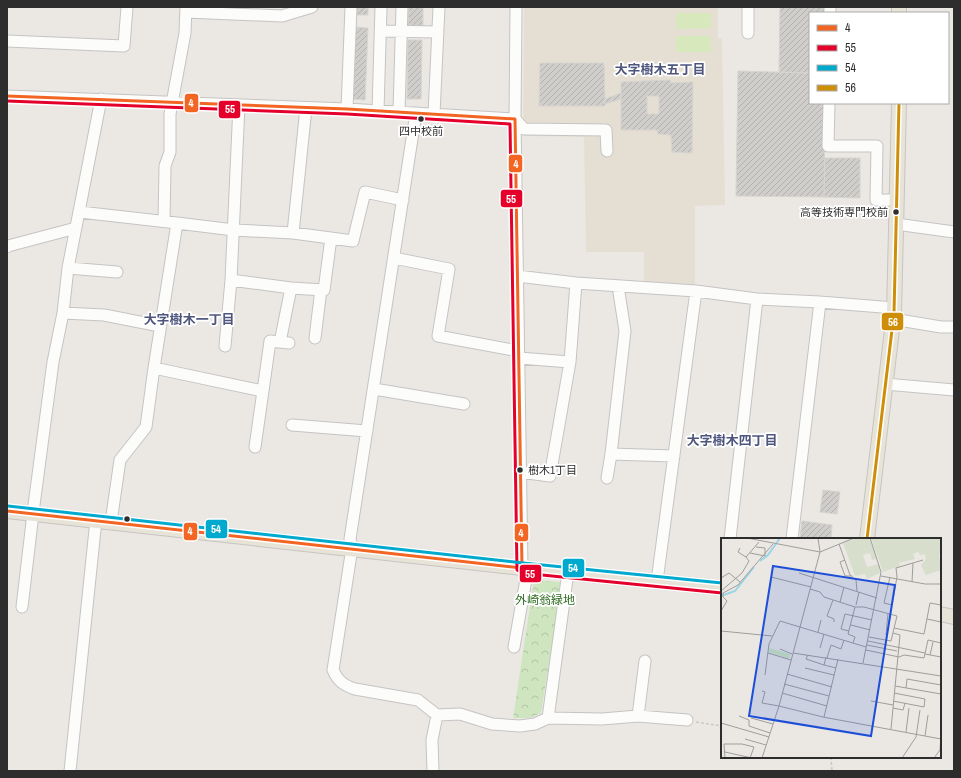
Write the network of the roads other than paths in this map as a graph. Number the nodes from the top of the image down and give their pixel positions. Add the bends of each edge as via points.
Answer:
1 (126, 7) edge
2 (312, 7) edge
3 (351, 7) edge
4 (381, 7) edge
5 (402, 7) edge
6 (439, 7) edge
7 (516, 7) edge
8 (748, 7) edge
9 (186, 9) edge
10 (380, 31) junction
11 (402, 32) junction
12 (438, 32) junction
13 (748, 33) dead end
14 (7, 41) edge
15 (7, 96) edge
16 (101, 99) junction
17 (172, 102) junction
18 (829, 104) edge
19 (899, 104) edge
20 (238, 105) junction
21 (306, 108) junction
22 (347, 109) junction
23 (378, 111) junction
24 (399, 112) junction
25 (416, 113) junction
26 (434, 114) junction
27 (515, 119) junction
28 (606, 151) dead end
29 (403, 200) junction
30 (897, 200) junction
31 (80, 212) junction
32 (164, 221) junction
33 (177, 223) junction
34 (896, 224) junction
35 (76, 228) junction
36 (234, 230) junction
37 (954, 232) edge
38 (293, 234) junction
39 (331, 238) junction
40 (7, 247) edge
41 (394, 258) junction
42 (68, 268) junction
43 (117, 272) dead end
44 (517, 276) junction
45 (231, 280) junction
46 (576, 283) junction
47 (618, 286) junction
48 (291, 288) junction
49 (321, 289) junction
50 (696, 291) junction
51 (757, 299) junction
52 (820, 302) junction
53 (63, 313) junction
54 (894, 314) junction
55 (160, 326) junction
56 (954, 327) edge
57 (315, 338) dead end
58 (225, 346) dead end
59 (519, 355) junction
60 (570, 362) junction
61 (154, 368) junction
62 (885, 384) junction
63 (374, 389) junction
64 (954, 390) edge
65 (263, 391) junction
66 (464, 404) dead end
67 (292, 425) dead end
68 (367, 431) junction
69 (255, 447) dead end
70 (611, 454) junction
71 (674, 456) junction
72 (520, 472) junction
73 (607, 478) dead end
74 (7, 510) edge
75 (33, 513) junction
76 (96, 520) junction
77 (110, 522) junction
78 (730, 538) edge
79 (792, 538) edge
80 (867, 538) edge
81 (352, 548) junction
82 (525, 568) junction
83 (568, 572) junction
84 (657, 581) junction
85 (721, 588) edge
86 (22, 607) dead end
87 (941, 614) edge
88 (954, 617) edge
89 (514, 647) dead end
90 (645, 661) dead end
91 (437, 715) junction
92 (638, 716) junction
93 (548, 718) junction
94 (687, 720) road end
95 (70, 771) edge
96 (433, 771) edge

1 - 14 street via 124,46
2 - 9 street via 282,16
3 - 22 street
4 - 10 street
5 - 11 street
6 - 12 street
7 - 27 street
8 - 13 street
9 - 17 street via 185,33
10 - 11 street
10 - 23 street
11 - 12 street
11 - 24 street
12 - 26 street
15 - 16 street
16 - 17 street
16 - 31 street
17 - 20 street
17 - 32 street via 170,152 165,166
18 - 30 street via 828,146 877,146 876,200
19 - 30 main road
20 - 21 street
20 - 36 street
21 - 22 street
21 - 38 street
22 - 23 street
23 - 24 street
24 - 25 street
25 - 26 street
25 - 29 street
26 - 27 street
27 - 28 street via 524,129 606,130
27 - 44 street
29 - 39 street via 366,192 353,241
29 - 41 street
30 - 34 main road
31 - 32 street
31 - 35 street
32 - 33 street
33 - 36 street
33 - 55 street
34 - 37 street
34 - 54 main road
35 - 40 street
35 - 42 street
36 - 38 street
36 - 45 street
38 - 39 street
39 - 49 street via 324,290
41 - 59 street via 449,269 438,336
41 - 63 street
42 - 43 street
42 - 53 street
44 - 46 street
44 - 59 street
45 - 48 street
45 - 58 street
46 - 47 street
46 - 60 street
47 - 50 street
47 - 70 street via 625,331
48 - 49 street
48 - 65 street via 284,343 270,341
49 - 57 street
50 - 51 street
50 - 71 street
51 - 52 street
51 - 78 street
52 - 54 street
52 - 79 street
53 - 55 street via 104,315
53 - 75 street via 53,362
54 - 56 street via 941,327
54 - 62 main road
55 - 61 street
59 - 60 street
59 - 72 street
60 - 72 street via 550,476
61 - 65 street
61 - 77 street via 146,427 120,460
62 - 64 street
62 - 80 main road
63 - 66 street
63 - 68 street
65 - 69 street
67 - 68 street
68 - 81 street via 350,540
70 - 71 street
70 - 73 street
71 - 84 street
72 - 82 street
74 - 75 main road
75 - 76 main road
75 - 86 street
76 - 77 main road
76 - 95 street
77 - 81 main road
81 - 82 main road
81 - 91 street via 333,670 337,679 355,689 418,700
82 - 83 main road
82 - 89 street
83 - 84 main road
83 - 93 street
84 - 85 main road
87 - 88 main road
90 - 92 street
91 - 93 street via 460,714 492,724 520,726
91 - 96 street via 432,740
92 - 93 street via 602,719
92 - 94 street

